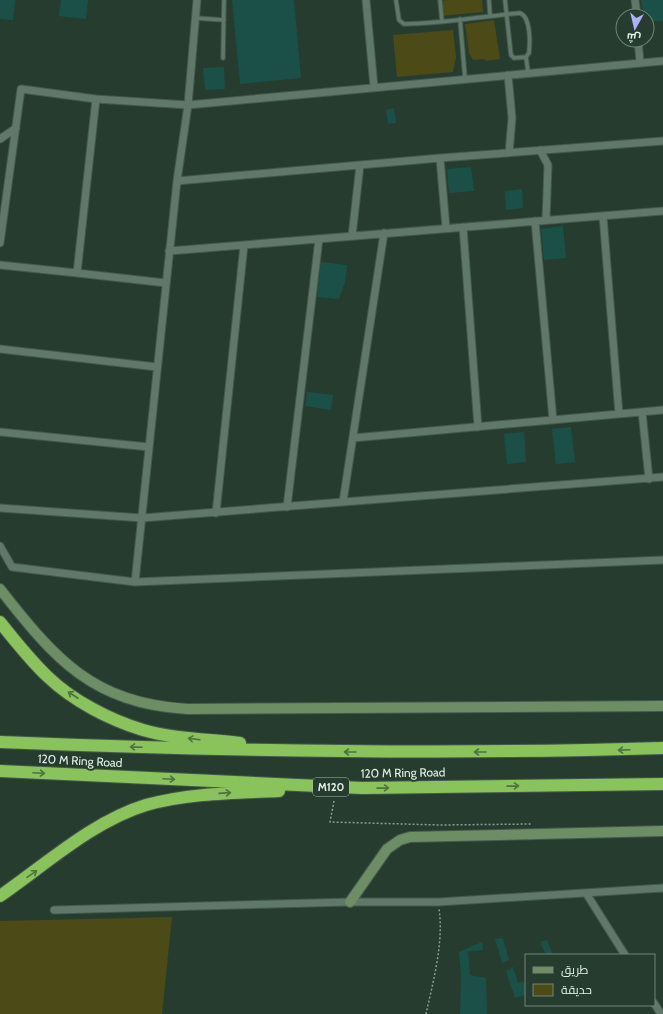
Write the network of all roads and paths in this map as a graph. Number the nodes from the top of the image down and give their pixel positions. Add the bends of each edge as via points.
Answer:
1 (197, 0) edge
2 (224, 0) edge
3 (366, 0) edge
4 (396, 0) edge
5 (440, 0) edge
6 (489, 0) edge
7 (505, 0) edge
8 (506, 14) junction
9 (490, 15) junction
10 (195, 18) junction
11 (460, 19) junction
12 (224, 20) junction
13 (442, 21) junction
14 (639, 48) edge
15 (526, 57) junction
16 (223, 58) dead end
17 (663, 61) edge
18 (640, 62) junction
19 (528, 72) junction
20 (508, 75) junction
21 (465, 78) junction
22 (374, 87) junction
23 (96, 99) junction
24 (188, 105) junction
25 (16, 128) junction
26 (0, 139) edge
27 (663, 141) edge
28 (540, 150) junction
29 (509, 153) junction
30 (440, 158) junction
31 (360, 165) junction
32 (177, 181) junction
33 (663, 211) edge
34 (603, 216) junction
35 (546, 220) junction
36 (535, 221) junction
37 (463, 227) junction
38 (446, 228) junction
39 (384, 233) junction
40 (352, 236) junction
41 (319, 239) junction
42 (0, 243) edge
43 (244, 245) junction
44 (170, 251) junction
45 (0, 265) edge
46 (77, 273) junction
47 (166, 283) junction
48 (0, 349) edge
49 (157, 366) junction
50 (663, 410) edge
51 (642, 412) junction
52 (619, 414) junction
53 (553, 420) junction
54 (478, 427) junction
55 (0, 432) edge
56 (353, 438) junction
57 (149, 447) junction
58 (663, 477) edge
59 (649, 479) junction
60 (343, 502) junction
61 (287, 507) junction
62 (0, 508) edge
63 (216, 513) junction
64 (142, 518) junction
65 (0, 546) edge
66 (663, 560) edge
67 (135, 582) junction
68 (0, 589) edge
69 (0, 622) edge
70 (663, 706) edge
71 (0, 742) edge
72 (663, 748) edge
73 (316, 752) junction
74 (0, 771) edge
75 (663, 784) edge
76 (362, 788) junction
77 (334, 801) dead end
78 (533, 824) dead end
79 (663, 831) edge
80 (663, 888) edge
81 (586, 893) junction
82 (0, 896) edge
83 (350, 902) junction
84 (438, 902) junction
85 (54, 910) dead end
86 (623, 954) edge
87 (655, 1005) edge
88 (426, 1014) edge
89 (661, 1014) edge

1 - 10 street
2 - 12 lane
3 - 22 street
4 - 13 lane via 399,20 402,23
5 - 13 lane
6 - 9 lane
7 - 8 lane
8 - 9 lane
8 - 15 lane via 511,55 514,58
8 - 15 lane via 520,13 526,17 529,51
9 - 11 lane
10 - 12 lane
10 - 24 street
11 - 13 lane
11 - 21 lane
12 - 16 lane
14 - 18 street
15 - 19 lane
17 - 18 street
18 - 19 street
19 - 20 street
20 - 21 street
20 - 29 street via 512,118
21 - 22 street
22 - 24 street
23 - 24 street
23 - 25 street via 21,89
23 - 46 street
24 - 32 street
25 - 26 street
25 - 42 street
27 - 28 street
28 - 29 street
28 - 35 street via 548,165
29 - 30 street
30 - 31 street
30 - 38 street
31 - 32 street
31 - 40 street
32 - 44 street
33 - 34 street
34 - 35 street
34 - 52 street
35 - 36 street
36 - 37 street
36 - 53 street
37 - 38 street
37 - 54 street
38 - 39 street
39 - 40 street
39 - 56 street
40 - 41 street
41 - 43 street
41 - 61 street
43 - 44 street
43 - 63 street
44 - 47 street
45 - 46 street
46 - 47 street
47 - 49 street
48 - 49 street
49 - 57 street
50 - 51 street
51 - 52 street
51 - 59 street
52 - 53 street
53 - 54 street
54 - 56 street
55 - 57 street
56 - 60 street
57 - 64 street
58 - 59 street
59 - 60 street
60 - 61 street
61 - 63 street
62 - 64 street
63 - 64 street
64 - 67 street
65 - 67 street via 12,567
66 - 67 street
68 - 70 street via 40,639 64,662 106,690 150,705 187,709
73 -> 69 highway via 181,737 143,730 116,720 90,707 49,678
73 -> 71 highway, 120 M Ring Road
72 -> 73 highway, 120 M Ring Road via 565,752
74 -> 76 highway, 120 M Ring Road / M120
76 -> 75 highway, 120 M Ring Road / M120
82 -> 76 highway via 92,831 122,814 146,805 208,794
77 - 78 path via 330,822
79 - 83 street via 410,837 387,849
80 - 81 street
81 - 84 street
81 - 86 street
83 - 84 street
83 - 85 street
84 - 88 path via 440,919 436,968
87 - 89 street

